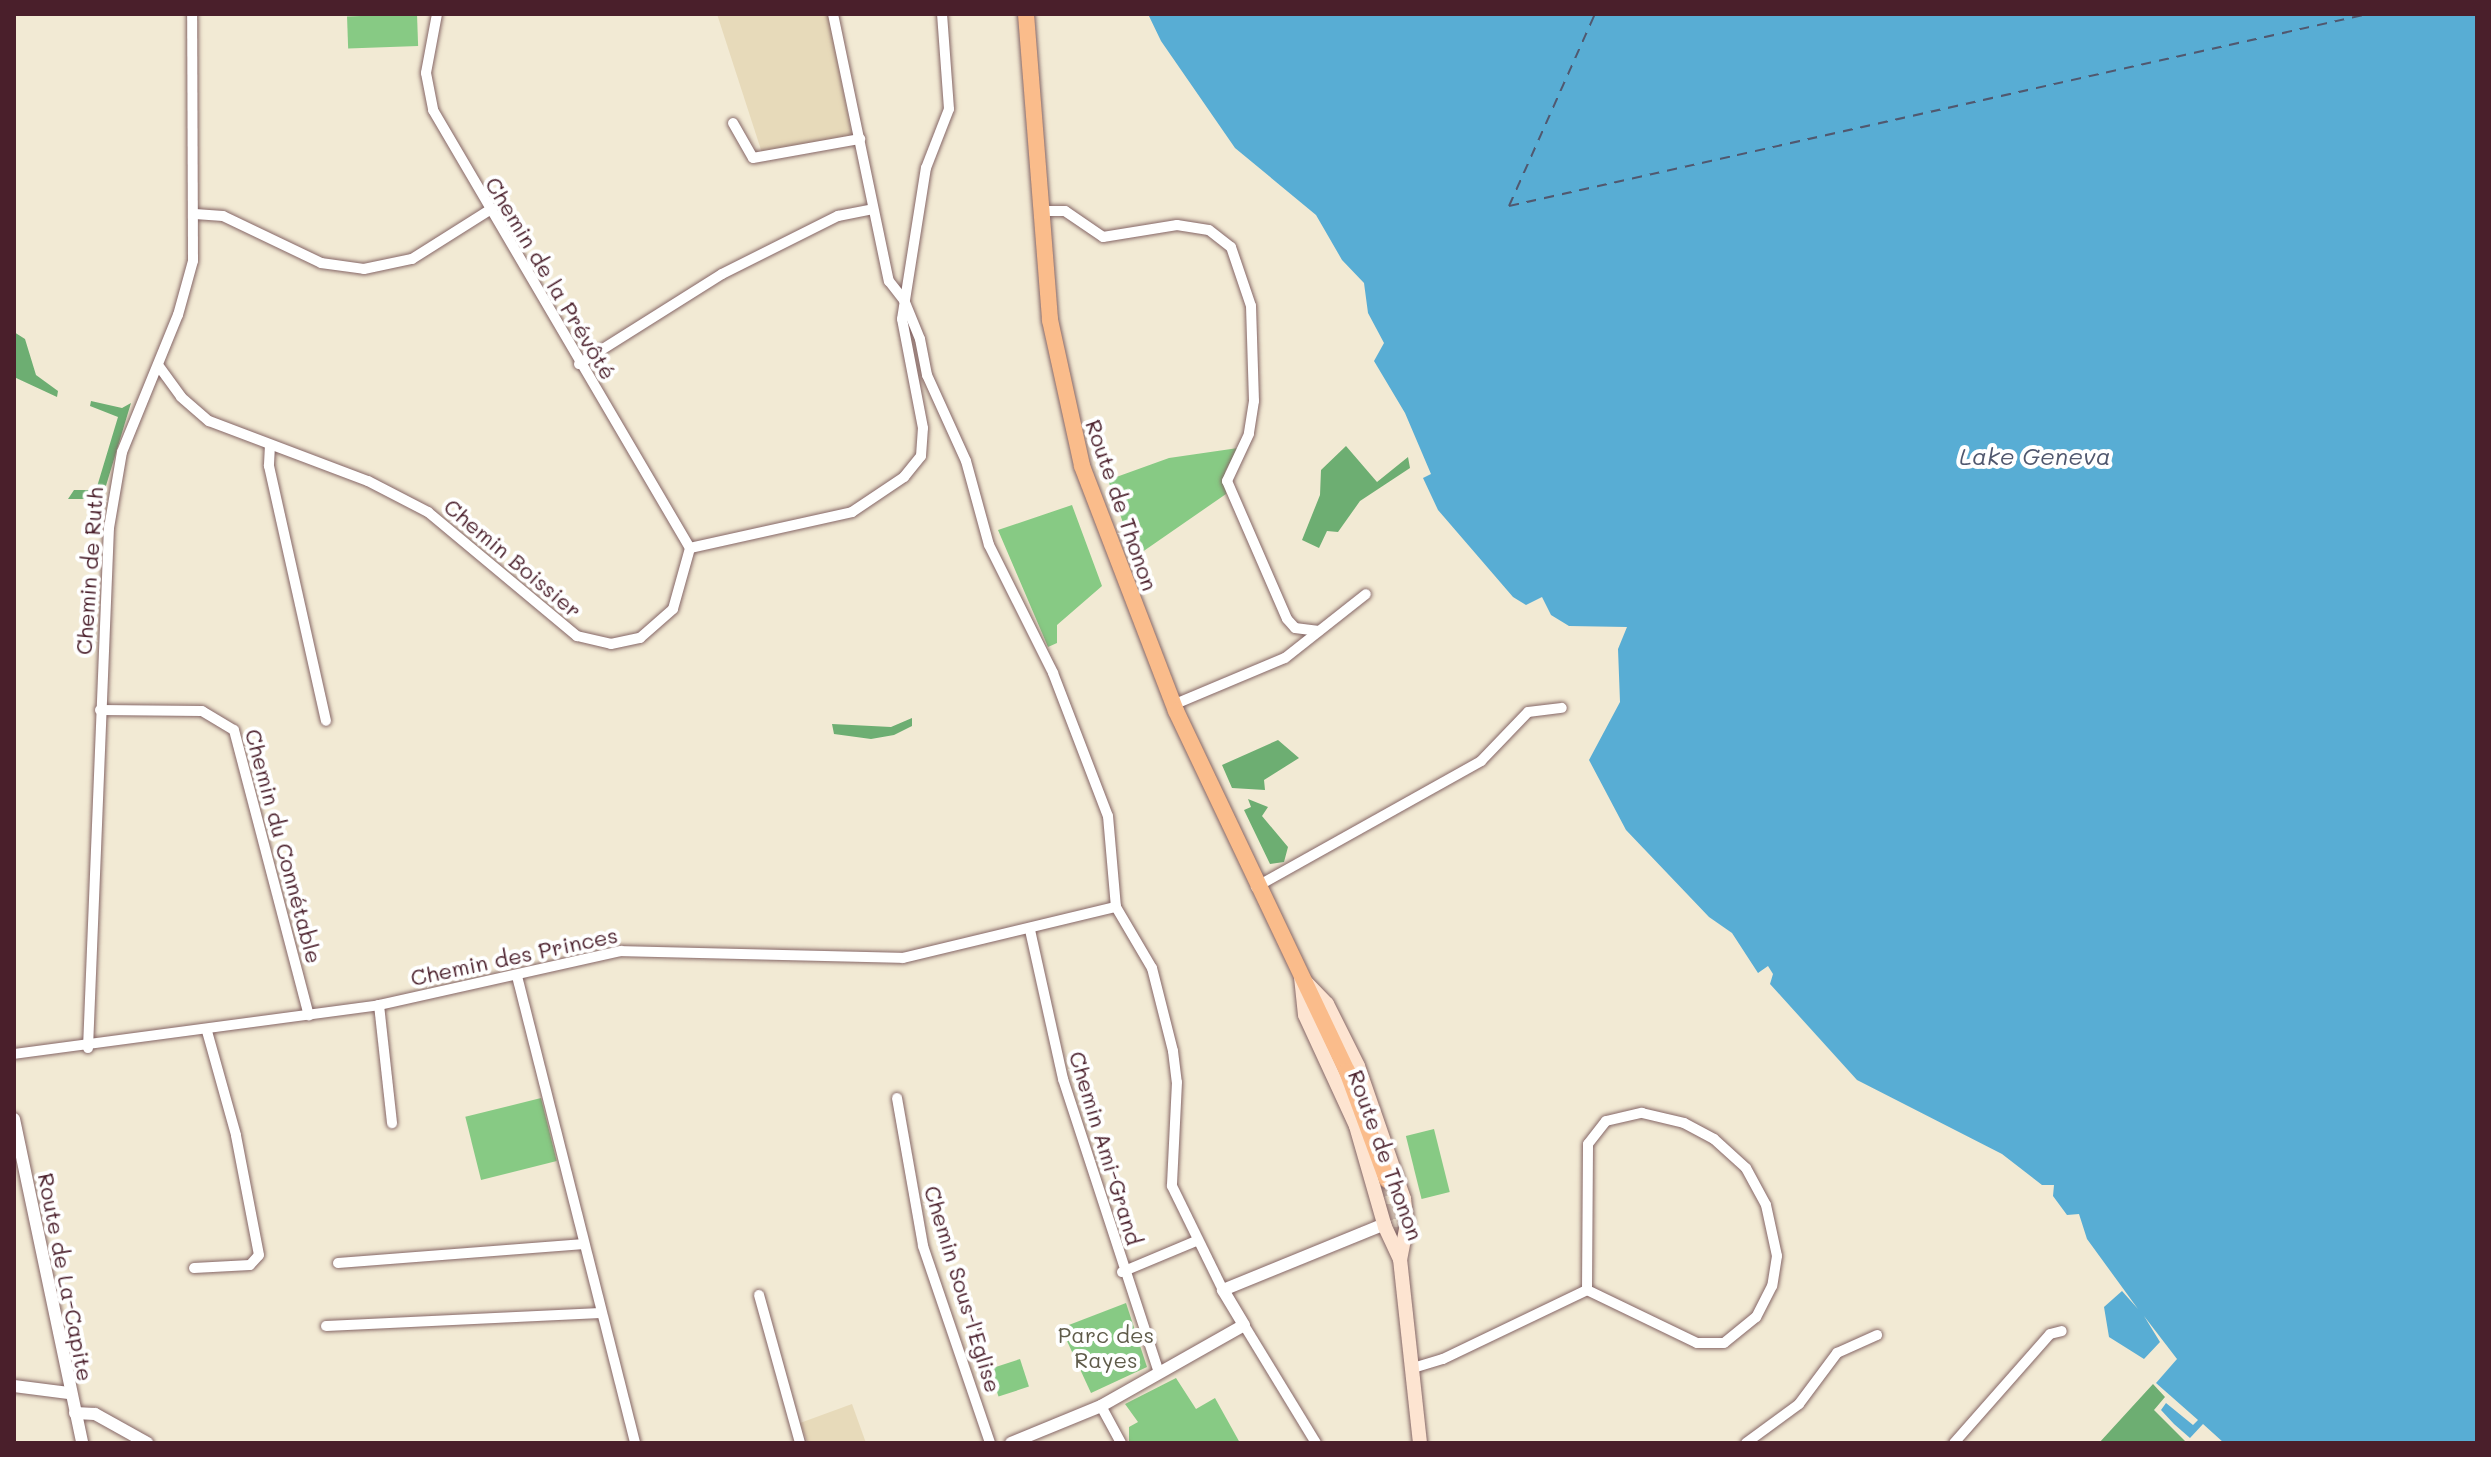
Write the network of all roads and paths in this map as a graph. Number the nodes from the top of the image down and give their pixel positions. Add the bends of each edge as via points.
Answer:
1 (192, 14) edge
2 (437, 14) edge
3 (833, 14) edge
4 (942, 14) edge
5 (1026, 14) edge
6 (733, 123) dead end
7 (860, 139) junction
8 (870, 210) junction
9 (488, 211) junction
10 (1040, 211) junction
11 (195, 214) junction
12 (904, 300) junction
13 (579, 364) junction
14 (158, 365) junction
15 (270, 445) junction
16 (690, 548) junction
17 (1366, 594) dead end
18 (1319, 631) junction
19 (1173, 705) junction
20 (1562, 708) dead end
21 (100, 710) junction
22 (326, 721) dead end
23 (1256, 887) junction
24 (1116, 907) junction
25 (1030, 930) junction
26 (517, 976) junction
27 (1301, 977) junction
28 (379, 1005) junction
29 (309, 1015) junction
30 (207, 1031) junction
31 (88, 1048) junction
32 (14, 1054) edge
33 (897, 1098) dead end
34 (14, 1119) edge
35 (392, 1123) dead end
36 (1387, 1180) tunnel mouth
37 (1407, 1218) junction
38 (1385, 1224) junction
39 (1196, 1241) junction
40 (584, 1244) junction
41 (1400, 1259) junction
42 (338, 1263) dead end
43 (194, 1268) dead end
44 (1122, 1272) junction
45 (1223, 1290) junction
46 (1587, 1290) junction
47 (759, 1295) dead end
48 (601, 1313) junction
49 (1244, 1325) junction
50 (326, 1326) dead end
51 (2062, 1331) dead end
52 (1877, 1335) dead end
53 (1413, 1368) junction
54 (1159, 1373) junction
55 (14, 1386) edge
56 (69, 1393) junction
57 (1101, 1406) junction
58 (75, 1413) junction
59 (82, 1443) edge
60 (147, 1443) edge
61 (635, 1443) edge
62 (800, 1443) edge
63 (990, 1443) edge
64 (1011, 1443) edge
65 (1121, 1443) edge
66 (1316, 1443) edge
67 (1420, 1443) edge
68 (1746, 1443) edge
69 (1954, 1443) edge

1 - 11 street, Chemin de Ruth
2 - 9 street, Chemin de la Prévôté via 428,94
3 - 7 street
4 - 12 street via 949,109 926,168
5 - 10 main road, Route de Thonon
6 - 7 street via 753,158
7 - 8 street
8 - 12 street via 889,281
8 - 13 street via 838,216 722,274
9 - 11 street via 412,259 364,269 321,263 223,216
9 - 13 street, Chemin de la Prévôté
10 - 18 street via 1065,211 1103,237 1177,225 1209,230 1231,247 1251,306 1254,401 1249,434 1227,481 1287,619 1295,628
10 - 19 main road, Route de Thonon via 1053,341 1072,430 1112,553
11 - 14 street, Chemin de Ruth via 190,274
12 - 16 street via 904,339 924,441 915,465 852,512
12 - 24 street via 927,375 966,461 989,545 1053,673 1098,783 1108,816
13 - 16 street, Chemin de la Prévôté
14 - 15 street, Chemin Boissier via 199,414
14 - 21 street, Chemin de Ruth via 117,472
15 - 16 street, Chemin Boissier via 403,497 455,532 568,631 595,642 630,642 663,623 680,596
15 - 22 street via 269,466
17 - 18 street
18 - 19 street via 1285,658
19 - 23 main road, Route de Thonon
20 - 23 street via 1528,712 1481,761
21 - 29 street, Chemin du Connétable via 202,711 234,730
21 - 31 street, Chemin de Ruth
23 - 27 main road, Route de Thonon
24 - 25 street, Chemin des Princes
24 - 39 street via 1152,968 1161,998 1177,1082 1172,1186
25 - 26 street, Chemin des Princes via 903,958 649,949 591,956
25 - 44 street, Chemin Ami-Grand via 1063,1079
26 - 28 street, Chemin des Princes
26 - 40 street
27 - 36 main road via 1359,1096
27 - 37 main road, Route de Thonon via 1327,1004 1370,1091 1390,1144
27 - 38 main road, Route de Thonon via 1302,1005 1356,1126
28 - 29 street, Chemin des Princes
28 - 35 street
29 - 30 street, Chemin des Princes
30 - 31 street, Chemin des Princes
30 - 43 street via 236,1135 259,1255 250,1265
31 - 32 street, Chemin des Princes
33 - 63 street, Chemin Sous-l'Eglise via 923,1246
34 - 56 street, Route de La-Capite
37 - 38 main road
37 - 41 main road, Route de Thonon
38 - 41 main road, Route de Thonon
38 - 45 street
39 - 44 street
39 - 45 street
40 - 42 street
40 - 48 street
41 - 53 main road, Route de Thonon
44 - 54 street, Chemin Ami-Grand
45 - 49 street
46 - 46 street via 1697,1343 1731,1339 1763,1308 1775,1276 1770,1216 1753,1176 1714,1139 1684,1123 1642,1113 1606,1121 1590,1138 1587,1151
46 - 53 street via 1443,1359
47 - 62 street
48 - 50 street
48 - 61 street
49 - 54 street
49 - 66 street
51 - 69 street via 2050,1334
52 - 68 street via 1837,1353 1799,1404
53 - 67 main road, Route de Thonon
54 - 57 street
55 - 56 street
56 - 58 street, Route de La-Capite
57 - 64 street
57 - 65 street
58 - 59 street, Route de La-Capite
58 - 60 street via 95,1414

